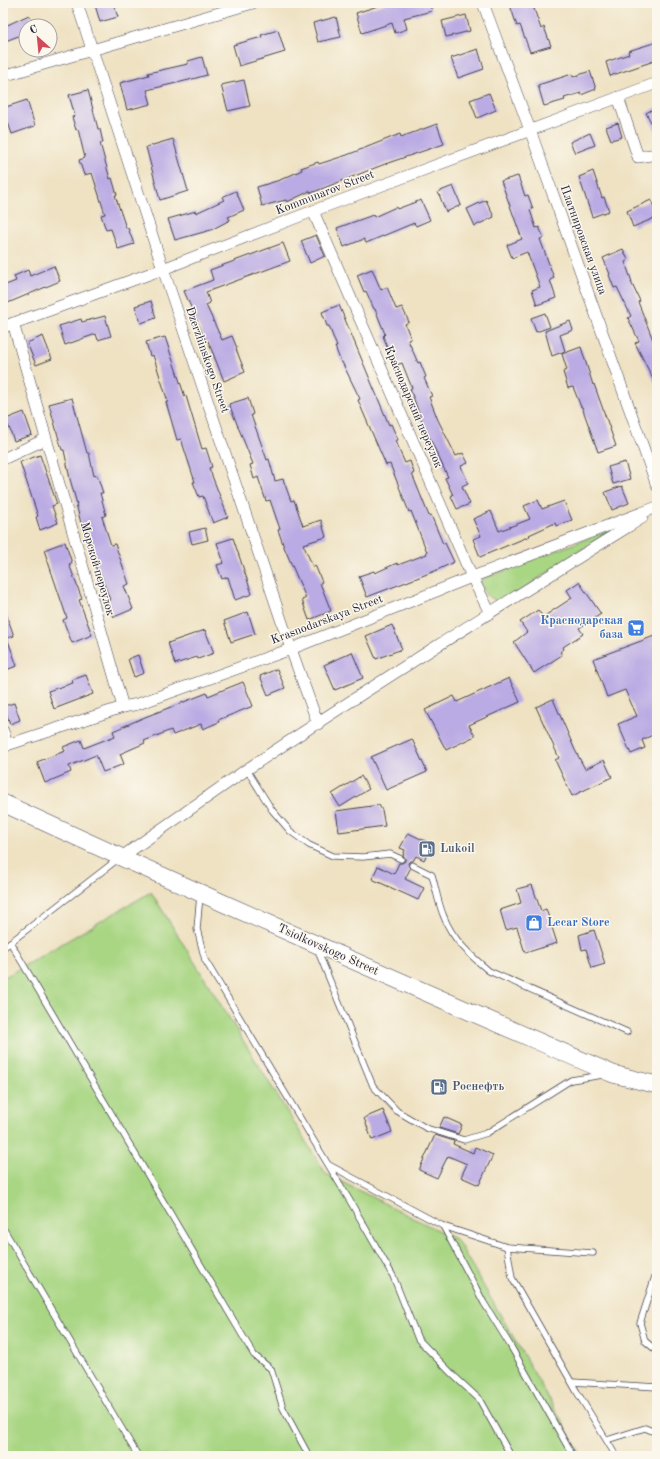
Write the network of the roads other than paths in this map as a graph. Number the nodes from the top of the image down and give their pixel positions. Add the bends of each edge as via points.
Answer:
1 (77, 3) edge
2 (253, 3) edge
3 (483, 3) edge
4 (91, 50) junction
5 (3, 76) edge
6 (657, 83) edge
7 (618, 97) junction
8 (530, 130) junction
9 (657, 154) edge
10 (313, 210) junction
11 (163, 269) junction
12 (8, 325) edge
13 (46, 439) junction
14 (3, 459) edge
15 (657, 486) edge
16 (657, 508) edge
17 (472, 577) junction
18 (490, 613) junction
19 (290, 649) junction
20 (123, 707) junction
21 (318, 724) junction
22 (3, 730) edge
23 (5, 747) edge
24 (247, 770) junction
25 (3, 803) edge
26 (120, 858) junction
27 (401, 859) dead end
28 (412, 865) dead end
29 (200, 893) junction
30 (10, 942) junction
31 (315, 945) junction
32 (3, 948) edge
33 (627, 1032) dead end
34 (613, 1074) junction
35 (657, 1085) edge
36 (328, 1164) junction
37 (443, 1226) junction
38 (3, 1228) edge
39 (507, 1247) junction
40 (594, 1253) dead end
41 (657, 1270) edge
42 (657, 1351) edge
43 (572, 1382) junction
44 (657, 1387) edge
45 (657, 1433) edge
46 (607, 1440) junction
47 (138, 1456) edge
48 (309, 1456) edge
49 (511, 1456) edge
50 (573, 1456) edge
51 (616, 1456) edge

1 - 4 street, Dzerzhinskogo Street
2 - 4 street
3 - 8 street, Платнировская улица
4 - 5 street
4 - 11 street, Dzerzhinskogo Street
6 - 7 street, Kommunarov Street
7 - 8 street, Kommunarov Street
7 - 9 street via 638,157
8 - 10 street, Kommunarov Street
8 - 15 street, Платнировская улица
10 - 11 street, Kommunarov Street
10 - 17 street, Краснодарский переулок
11 - 12 street, Kommunarov Street
11 - 19 street, Dzerzhinskogo Street
12 - 13 street, Морской переулок
13 - 14 street
13 - 20 street, Морской переулок
16 - 17 street, Krasnodarskaya Street
16 - 18 street, Krasnodarskaya Street
17 - 18 street, Краснодарский переулок
17 - 19 street, Krasnodarskaya Street
18 - 21 street, Krasnodarskaya Street
19 - 20 street, Krasnodarskaya Street via 138,704
19 - 21 street, Dzerzhinskogo Street
20 - 23 street, Krasnodarskaya Street
21 - 24 street, Krasnodarskaya Street
22 - 23 street
24 - 26 street, Krasnodarskaya Street
24 - 27 lane via 272,810 290,831 309,845 334,856 363,857 390,854
25 - 26 main road, Tsiolkovskogo Street
26 - 29 main road, Tsiolkovskogo Street
26 - 30 lane
28 - 33 lane via 432,875 444,917 454,937 489,971
29 - 31 main road, Tsiolkovskogo Street
29 - 36 lane via 197,929 205,960
30 - 32 lane
30 - 48 lane via 254,1354 271,1369 283,1408
31 - 34 main road, Tsiolkovskogo Street
31 - 34 lane via 373,1086 398,1111 426,1128 464,1140 487,1133 571,1080
34 - 35 main road, Tsiolkovskogo Street
36 - 37 lane
36 - 49 lane via 393,1276 418,1339 479,1399
37 - 39 lane
37 - 50 lane via 484,1303
38 - 47 lane
39 - 40 lane
39 - 43 lane via 512,1278
41 - 42 lane via 640,1323 645,1341
43 - 44 lane
43 - 46 lane
45 - 46 lane via 645,1428
46 - 51 lane

